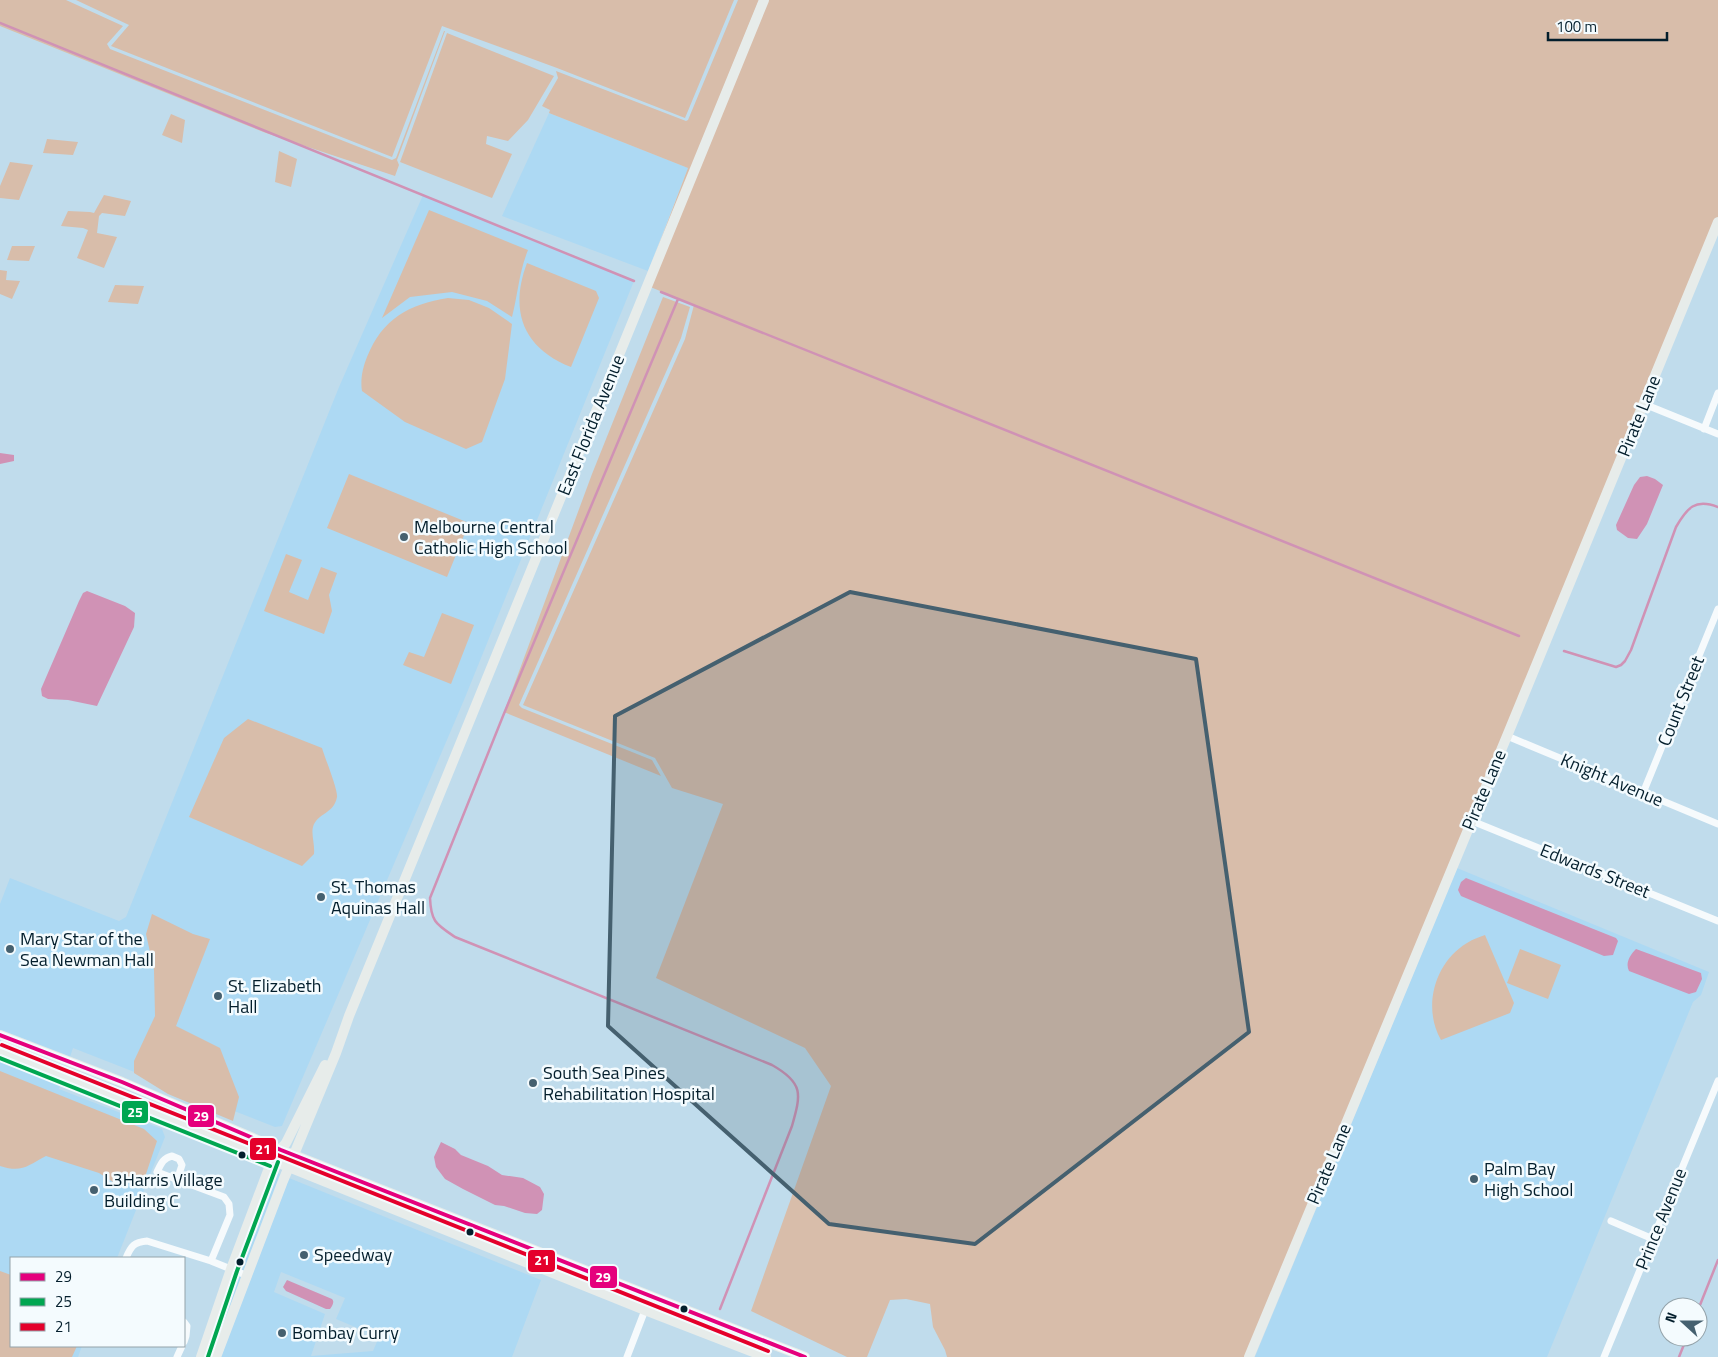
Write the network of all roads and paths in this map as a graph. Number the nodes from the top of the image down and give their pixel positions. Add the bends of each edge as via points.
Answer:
1 (764, 0) edge
2 (1718, 222) edge
3 (1718, 394) edge
4 (1644, 404) junction
5 (1704, 429) junction
6 (1718, 434) edge
7 (1718, 609) edge
8 (1507, 736) junction
9 (1643, 793) junction
10 (1472, 821) junction
11 (1718, 824) edge
12 (1718, 921) edge
13 (349, 1016) junction
14 (0, 1035) edge
15 (0, 1051) edge
16 (1718, 1081) edge
17 (281, 1150) junction
18 (293, 1155) junction
19 (272, 1160) junction
20 (289, 1166) junction
21 (177, 1180) dead end
22 (1611, 1221) dead end
23 (1653, 1239) junction
24 (126, 1257) edge
25 (211, 1261) junction
26 (231, 1268) junction
27 (248, 1276) junction
28 (650, 1297) junction
29 (645, 1310) junction
30 (185, 1323) edge
31 (185, 1339) edge
32 (201, 1357) edge
33 (216, 1357) edge
34 (627, 1357) edge
35 (766, 1357) edge
36 (805, 1357) edge
37 (1249, 1357) edge
38 (1604, 1357) edge

1 - 13 street, East Florida Avenue
2 - 4 street, Pirate Lane
3 - 5 street
4 - 5 street
4 - 8 street, Pirate Lane
5 - 6 street
7 - 9 street, Count Street
8 - 9 street, Knight Avenue
8 - 10 street, Pirate Lane
9 - 11 street, Knight Avenue
10 - 12 street, Edwards Street
10 - 37 street, Pirate Lane
13 - 17 street, East Florida Avenue
13 - 18 street, East Florida Avenue
14 - 17 street via 122,1082
15 - 19 street
16 - 23 street, Prince Avenue
17 - 18 street
17 - 19 street, East Florida Avenue
18 - 20 street, East Florida Avenue
18 - 28 street
19 - 20 street
19 - 26 street
20 - 27 street, East Florida Avenue
20 - 29 street
21 - 25 street via 224,1197 229,1204 230,1215
22 - 23 street
23 - 38 street, Prince Avenue
24 - 25 street via 130,1247 147,1241
25 - 26 street
26 - 27 street
26 - 32 street
27 - 33 street, East Florida Avenue
28 - 29 street
28 - 36 street
29 - 34 street
29 - 35 street
30 - 31 street

